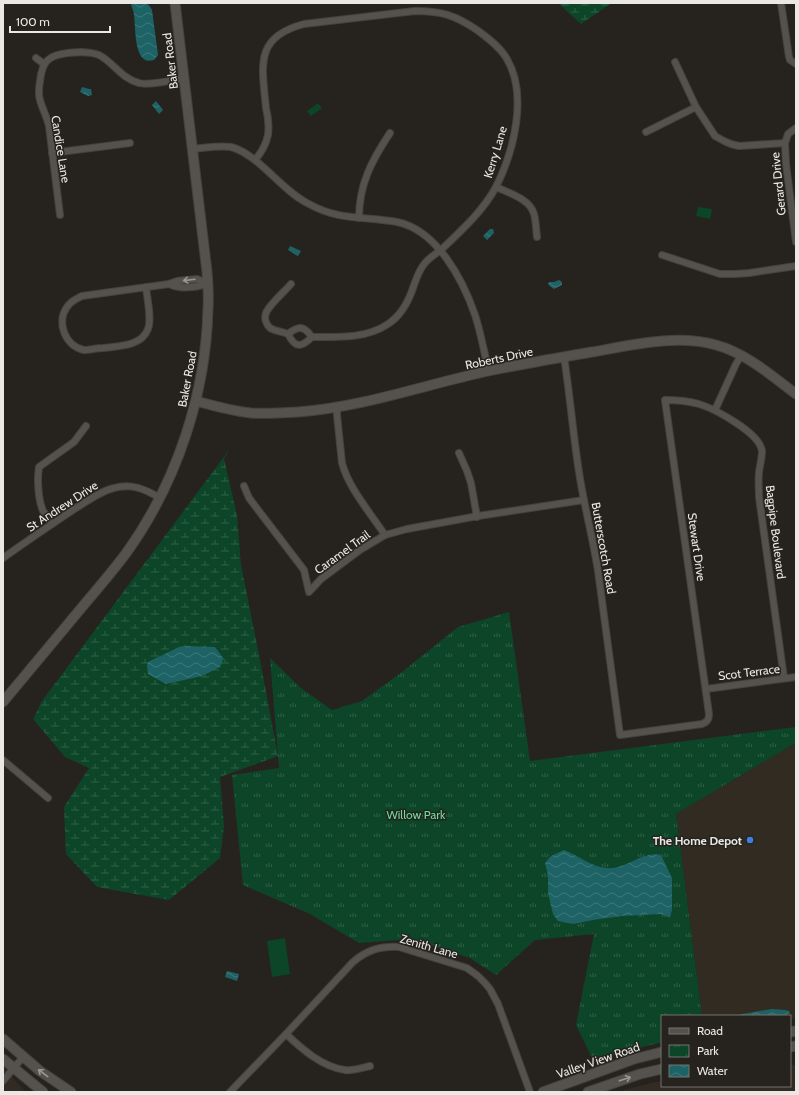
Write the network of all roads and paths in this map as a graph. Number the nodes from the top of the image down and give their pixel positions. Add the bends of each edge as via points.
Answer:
1 (175, 3) edge
2 (781, 3) edge
3 (36, 58) dead end
4 (675, 62) dead end
5 (44, 64) junction
6 (796, 64) edge
7 (184, 78) junction
8 (696, 107) junction
9 (796, 128) edge
10 (646, 132) dead end
11 (390, 133) dead end
12 (130, 143) dead end
13 (785, 143) junction
14 (192, 148) junction
15 (52, 153) junction
16 (255, 160) junction
17 (496, 187) junction
18 (60, 215) dead end
19 (358, 218) junction
20 (537, 237) dead end
21 (796, 242) edge
22 (440, 250) junction
23 (662, 255) dead end
24 (796, 266) edge
25 (208, 284) junction
26 (291, 284) dead end
27 (146, 287) junction
28 (288, 334) junction
29 (312, 337) junction
30 (741, 356) junction
31 (565, 362) junction
32 (489, 371) junction
33 (796, 394) edge
34 (196, 401) junction
35 (337, 407) junction
36 (715, 410) junction
37 (86, 426) dead end
38 (459, 453) dead end
39 (244, 486) dead end
40 (160, 498) junction
41 (584, 500) junction
42 (477, 517) junction
43 (52, 524) junction
44 (385, 535) junction
45 (3, 558) edge
46 (796, 677) edge
47 (784, 678) junction
48 (706, 689) junction
49 (3, 702) edge
50 (620, 735) joint
51 (3, 760) edge
52 (48, 798) dead end
53 (286, 1034) junction
54 (3, 1039) edge
55 (661, 1052) edge
56 (23, 1057) junction
57 (3, 1059) edge
58 (370, 1066) dead end
59 (14, 1069) junction
60 (661, 1069) edge
61 (3, 1081) edge
62 (43, 1092) edge
63 (71, 1092) edge
64 (230, 1092) edge
65 (530, 1092) edge
66 (543, 1092) edge
67 (588, 1092) edge

1 - 7 main road, Baker Road
2 - 6 street via 789,57
3 - 5 street
4 - 8 street
5 - 7 street via 52,56 87,52 106,59 130,80 139,83
5 - 15 street, Candice Lane via 39,90 49,126
7 - 14 main road, Baker Road
8 - 10 street
8 - 13 street via 715,136 731,144 740,146
9 - 13 street, Gerard Drive via 788,134
11 - 19 street via 363,183
12 - 15 street
13 - 21 street, Gerard Drive
14 - 16 street via 232,147
14 - 25 main road, Baker Road
15 - 18 street, Candice Lane
16 - 17 street, Kerry Lane via 268,135 262,65 268,47 275,38 284,31 304,24 430,11 458,18 487,37 507,58 512,69 517,93 515,134
16 - 19 street via 306,203 330,213
17 - 20 street via 523,200 531,208
17 - 22 street, Kerry Lane via 473,219
19 - 22 street via 406,224 424,234
22 - 29 street, Kerry Lane via 420,270 405,307 386,325 355,336
22 - 32 street via 467,295 475,315
23 - 24 street via 720,274 749,273
25 - 27 street via 197,279
25 - 34 main road, Baker Road via 206,340
26 - 28 street, Kerry Lane via 265,316 271,328
27 - 27 street via 82,296 73,300 62,316 62,325 70,342 85,350 130,345 138,341 148,330 150,322
28 - 29 street, Kerry Lane via 301,328
28 - 29 street, Kerry Lane via 298,346
30 - 31 main road, Roberts Drive via 705,342 674,341 654,342
30 - 33 main road, Roberts Drive
30 - 36 street
31 - 32 main road, Roberts Drive
31 - 41 street, Butterscotch Road
32 - 35 main road, Roberts Drive
34 - 35 main road, Roberts Drive via 237,411 269,414
34 - 40 main road, Baker Road via 189,426
35 - 44 street via 344,470 351,485
36 - 47 street, Bagpipe Boulevard via 754,436 762,451 759,497
36 - 48 street, Stewart Drive via 695,403 665,400
37 - 43 street via 74,442 39,467 41,502
38 - 42 street via 471,484
39 - 44 street, Caramel Trail via 249,498 304,570 309,592 321,579 351,556
40 - 43 street, St Andrew Drive via 134,486 114,487
40 - 49 main road, Baker Road via 110,574
41 - 42 street, Caramel Trail
41 - 50 street, Butterscotch Road via 594,545
42 - 44 street, Caramel Trail
43 - 45 street, St Andrew Drive
46 - 47 street, Scot Terrace
47 - 48 street, Scot Terrace
48 - 50 street, Stewart Drive via 709,714 706,723
51 - 52 street
53 - 58 street via 300,1047 330,1065 344,1070
53 - 64 street, Zenith Lane
53 - 65 street, Zenith Lane via 360,956 378,948 399,947 466,968 485,983 498,1004
54 - 56 main road
55 - 66 main road, Valley View Road via 634,1059
56 - 59 street
63 -> 56 main road
57 - 59 main road
59 - 61 street
59 - 62 main road
67 -> 60 main road

